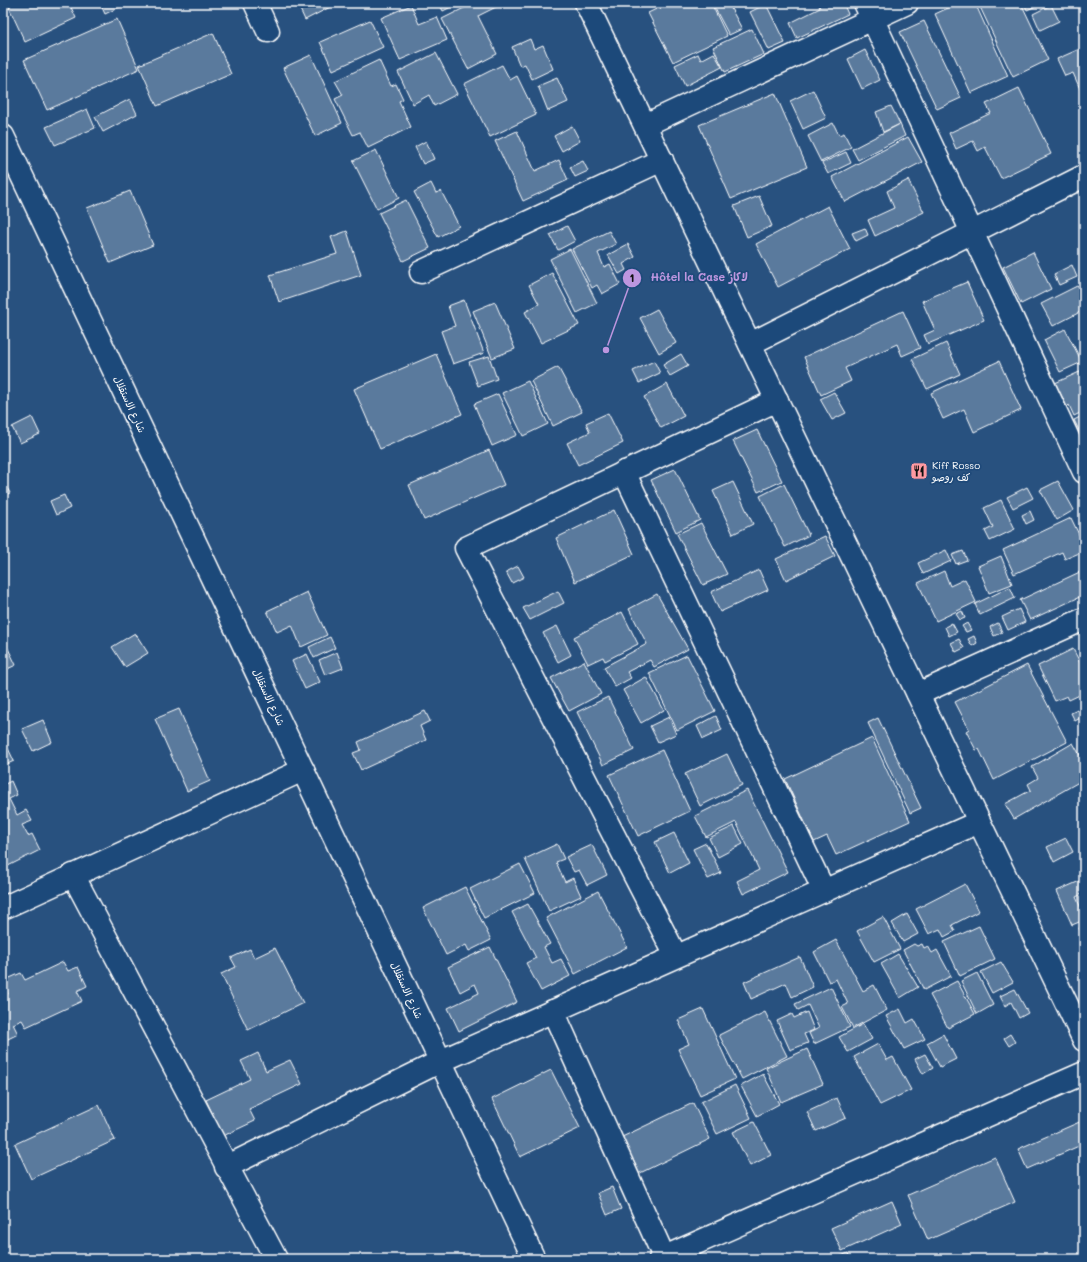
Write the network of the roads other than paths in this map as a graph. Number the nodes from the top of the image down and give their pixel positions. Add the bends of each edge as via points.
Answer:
1 (255, 3) edge
2 (586, 3) edge
3 (907, 3) edge
4 (869, 11) edge
5 (268, 31) dead end
6 (645, 125) junction
7 (3, 136) edge
8 (662, 160) junction
9 (1084, 176) edge
10 (972, 232) junction
11 (421, 272) dead end
12 (750, 344) junction
13 (777, 400) junction
14 (624, 472) junction
15 (1084, 472) edge
16 (1084, 619) edge
17 (918, 694) junction
18 (303, 770) junction
19 (979, 822) junction
20 (73, 875) junction
21 (824, 890) junction
22 (3, 908) edge
23 (676, 956) junction
24 (553, 1011) junction
25 (1084, 1040) edge
26 (441, 1061) junction
27 (1084, 1073) edge
28 (226, 1167) junction
29 (662, 1258) edge
30 (276, 1259) edge
31 (534, 1259) edge

1 - 5 main road
2 - 6 main road
3 - 4 main road
4 - 6 main road
4 - 10 main road
6 - 8 main road
7 - 18 main road, شارع الاستقلال
8 - 11 main road
8 - 12 main road
9 - 10 main road
10 - 12 main road
10 - 15 main road
12 - 13 main road
13 - 14 main road
13 - 17 main road
14 - 21 main road
14 - 23 main road via 466,548
16 - 17 main road
17 - 19 main road
18 - 20 main road
18 - 26 main road, شارع الاستقلال
19 - 21 main road
19 - 25 main road
20 - 22 main road
20 - 28 main road
21 - 23 main road
23 - 24 main road
24 - 26 main road
24 - 29 main road
26 - 28 main road
26 - 31 main road, شارع الاستقلال
27 - 29 main road
28 - 30 main road

